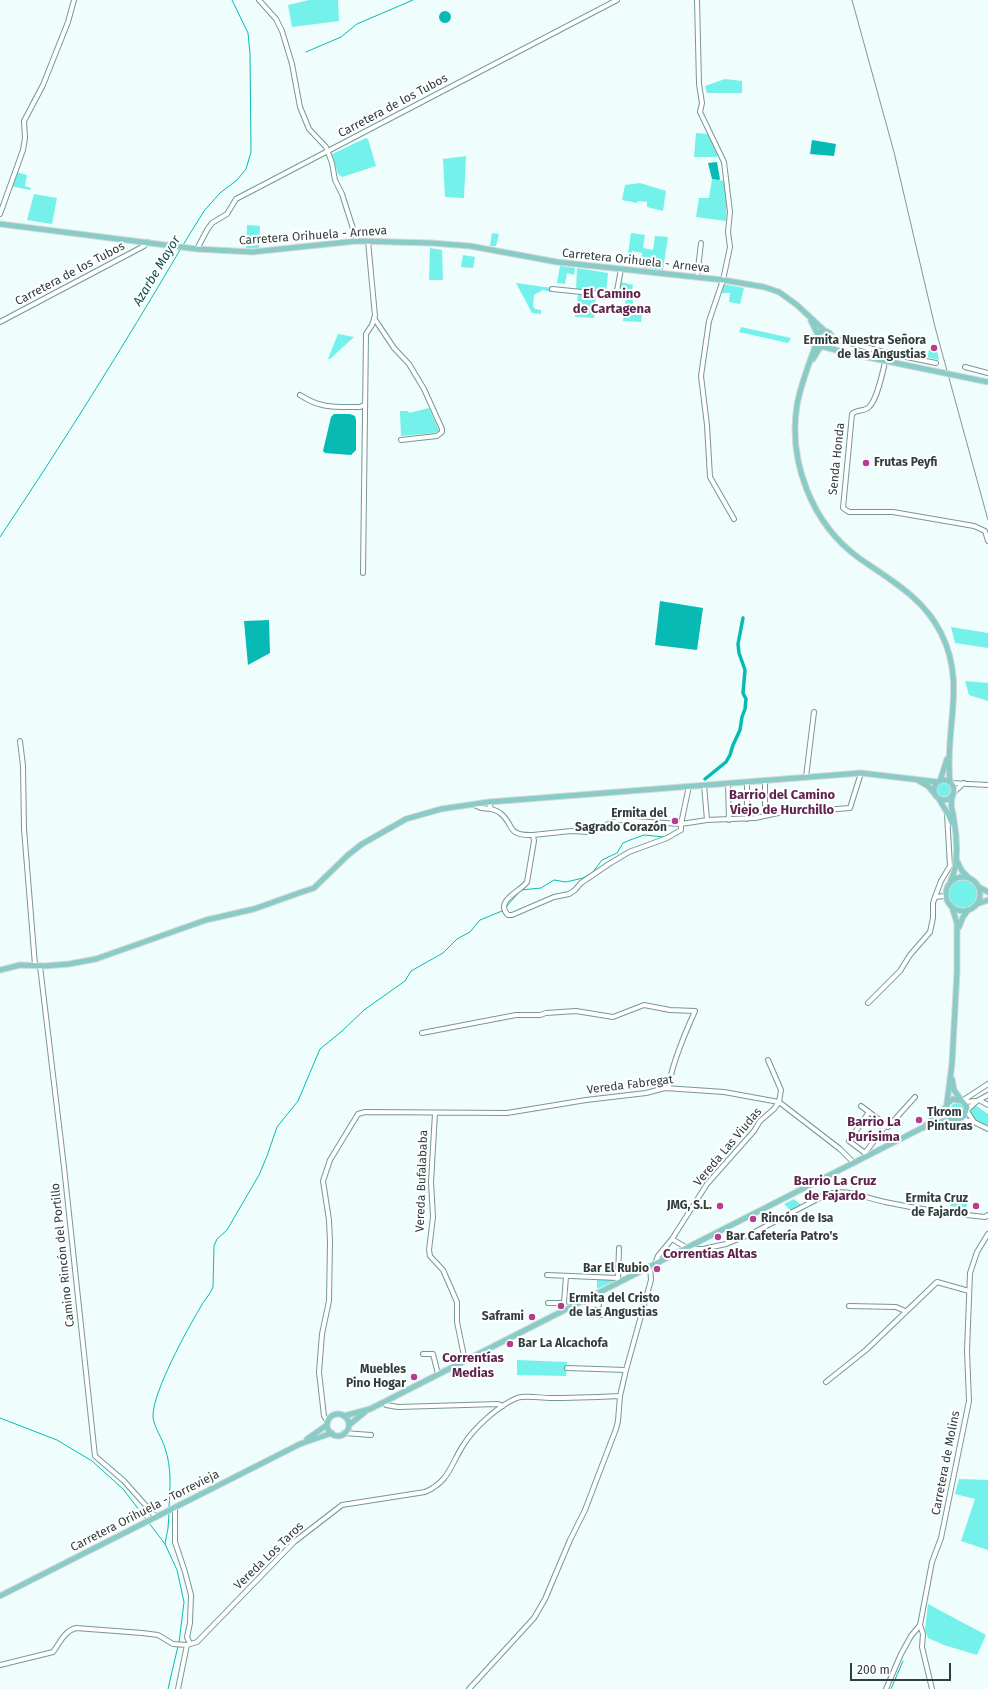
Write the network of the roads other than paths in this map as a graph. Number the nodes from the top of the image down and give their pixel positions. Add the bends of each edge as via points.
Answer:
1 (74, 0) edge
2 (259, 0) edge
3 (617, 0) edge
4 (697, 0) edge
5 (328, 152) junction
6 (0, 214) edge
7 (0, 224) edge
8 (357, 241) junction
9 (368, 241) junction
10 (147, 242) junction
11 (701, 243) dead end
12 (197, 249) junction
13 (621, 269) junction
14 (697, 277) junction
15 (723, 280) junction
16 (552, 289) dead end
17 (616, 296) junction
18 (622, 296) dead end
19 (808, 316) junction
20 (374, 318) junction
21 (0, 322) edge
22 (827, 332) junction
23 (818, 335) junction
24 (831, 340) junction
25 (817, 341) junction
26 (846, 341) junction
27 (822, 347) junction
28 (840, 351) junction
29 (888, 353) junction
30 (936, 363) dead end
31 (808, 367) junction
32 (965, 367) dead end
33 (988, 373) edge
34 (988, 382) edge
35 (300, 395) dead end
36 (364, 405) junction
37 (401, 440) dead end
38 (734, 519) dead end
39 (988, 541) edge
40 (363, 573) dead end
41 (814, 712) dead end
42 (20, 741) dead end
43 (949, 750) junction
44 (861, 773) junction
45 (806, 777) junction
46 (915, 779) junction
47 (765, 780) junction
48 (939, 781) junction
49 (747, 782) junction
50 (951, 782) junction
51 (964, 782) junction
52 (728, 783) junction
53 (704, 785) junction
54 (988, 785) edge
55 (689, 786) junction
56 (953, 794) junction
57 (937, 797) junction
58 (489, 802) junction
59 (470, 804) junction
60 (491, 809) junction
61 (947, 811) junction
62 (765, 816) junction
63 (747, 819) junction
64 (707, 820) junction
65 (728, 820) junction
66 (681, 824) junction
67 (955, 832) junction
68 (533, 835) junction
69 (956, 861) junction
70 (968, 878) junction
71 (950, 882) junction
72 (978, 887) junction
73 (988, 892) edge
74 (945, 896) junction
75 (935, 897) junction
76 (988, 900) edge
77 (977, 904) junction
78 (952, 907) junction
79 (968, 910) junction
80 (958, 936) junction
81 (38, 965) junction
82 (0, 970) edge
83 (868, 1003) dead end
84 (422, 1033) dead end
85 (768, 1060) dead end
86 (952, 1064) junction
87 (988, 1084) edge
88 (670, 1088) junction
89 (988, 1095) edge
90 (915, 1097) dead end
91 (978, 1100) junction
92 (962, 1101) junction
93 (779, 1102) junction
94 (947, 1105) junction
95 (988, 1105) edge
96 (861, 1106) dead end
97 (967, 1111) junction
98 (869, 1112) junction
99 (435, 1113) junction
100 (960, 1119) junction
101 (954, 1120) junction
102 (974, 1122) junction
103 (886, 1125) junction
104 (922, 1128) junction
105 (988, 1129) edge
106 (866, 1154) junction
107 (854, 1163) junction
108 (988, 1215) edge
109 (988, 1234) edge
110 (672, 1239) junction
111 (619, 1248) dead end
112 (686, 1249) junction
113 (653, 1265) junction
114 (547, 1275) dead end
115 (566, 1276) junction
116 (618, 1281) junction
117 (969, 1291) junction
118 (585, 1300) junction
119 (548, 1303) dead end
120 (564, 1303) junction
121 (592, 1305) junction
122 (600, 1305) dead end
123 (849, 1306) dead end
124 (566, 1309) junction
125 (905, 1311) junction
126 (602, 1315) dead end
127 (424, 1354) dead end
128 (465, 1361) junction
129 (567, 1368) dead end
130 (626, 1370) junction
131 (438, 1374) junction
132 (826, 1382) dead end
133 (620, 1396) junction
134 (384, 1402) junction
135 (503, 1406) junction
136 (370, 1409) junction
137 (344, 1416) junction
138 (329, 1421) junction
139 (349, 1425) junction
140 (332, 1433) junction
141 (344, 1434) junction
142 (371, 1435) dead end
143 (300, 1444) junction
144 (175, 1508) junction
145 (156, 1517) junction
146 (0, 1596) edge
147 (920, 1625) junction
148 (189, 1645) junction
149 (0, 1664) edge
150 (178, 1689) edge
151 (469, 1689) edge
152 (886, 1689) edge
153 (932, 1689) edge

1 - 6 street via 43,85 25,118 23,150
2 - 5 street via 276,19 282,31 292,64 300,107 309,129
3 - 5 street, Carretera de los Tubos
4 - 15 street via 699,84 702,103 700,112 724,162 729,204 730,247
5 - 8 street via 334,180 342,194
5 - 12 street, Carretera de los Tubos via 236,199 227,214 212,223
7 - 10 main road, Carretera Orihuela - Arneva
8 - 9 main road, Carretera Orihuela - Arneva
8 - 12 main road, Carretera Orihuela - Arneva via 252,252
9 - 13 main road, Carretera Orihuela - Arneva via 470,246 557,262
9 - 20 street
10 - 12 main road, Carretera Orihuela - Arneva
10 - 21 street, Carretera de los Tubos via 144,246
11 - 14 street
13 - 14 main road, Carretera Orihuela - Arneva
13 - 17 street
14 - 15 main road, Carretera Orihuela - Arneva
15 - 19 main road, Carretera Orihuela - Arneva via 779,292
15 - 38 street via 709,321 701,376 710,477
16 - 17 street
17 - 18 street
19 - 22 main road, Carretera Orihuela - Arneva
19 - 23 main road, Carretera Orihuela - Arneva
20 - 36 street via 366,334
20 - 37 street via 415,373 442,429 441,434 437,436
22 - 23 main road
22 - 24 main road
22 - 26 street
23 - 25 main road
24 - 26 street
24 - 27 main road via 828,346
24 - 28 main road
25 - 27 main road
25 - 31 main road
26 - 29 street
27 - 28 main road
27 - 31 main road
28 - 34 main road, bridge
29 - 30 street
29 - 39 street, Senda Honda via 871,405 866,410 854,412 851,417 843,508 849,512 893,512 974,526 985,531
31 - 43 main road via 795,422 797,454 808,492 822,519 842,543 912,595 927,611 941,633 948,649 955,682
32 - 33 street
35 - 36 street via 327,407
36 - 40 street
41 - 45 street
42 - 81 street, Camino Rincón del Portillo via 24,836
43 - 48 main road
43 - 50 main road
44 - 45 main road
44 - 46 main road
44 - 62 street via 850,808 783,812
45 - 47 main road
46 - 48 main road
46 - 57 main road via 928,786
47 - 49 main road
47 - 62 street
48 - 50 main road
48 - 57 main road via 934,789
49 - 52 main road
49 - 63 street
50 - 51 street
50 - 56 main road
51 - 54 street
51 - 56 street
52 - 53 main road
52 - 65 street
53 - 55 main road
53 - 64 street
55 - 58 main road
55 - 66 street
56 - 57 main road via 945,800
56 - 67 main road via 951,805
57 - 61 main road
58 - 59 main road
58 - 60 street
59 - 60 street
59 - 81 main road via 406,819 362,844 314,888 254,909 206,920 96,959 69,964
60 - 68 street via 500,813 513,830 522,835
61 - 67 main road
61 - 75 street via 950,866
62 - 63 street
63 - 65 street
64 - 65 street
64 - 66 street
66 - 68 street via 619,820 592,831
66 - 68 street via 681,830 675,834 629,852 608,864 569,894 554,897 512,916 508,915 504,910 504,904 526,885 528,880
67 - 69 main road
69 - 70 main road
69 - 71 main road
70 - 71 main road via 958,877
70 - 72 main road
71 - 74 main road
72 - 73 main road
72 - 77 main road via 980,892
74 - 75 street
74 - 78 main road
75 - 83 street via 930,932 900,971
76 - 77 main road
77 - 79 main road
78 - 79 main road via 956,910
78 - 80 main road
79 - 80 main road via 960,922
80 - 86 main road
81 - 82 main road via 20,964
81 - 145 street, Camino Rincón del Portillo via 64,1159 95,1456 124,1481
84 - 88 street via 516,1015 576,1010 613,1017 644,1005 695,1011 670,1081
85 - 93 street via 782,1090
86 - 92 main road via 953,1086
86 - 94 main road
87 - 92 street
88 - 93 street, Vereda Fabregat via 724,1092
88 - 99 street, Vereda Fabregat via 646,1094 586,1100 507,1113
89 - 91 street
90 - 103 street via 888,1127
91 - 92 street
91 - 95 street
91 - 97 street
92 - 94 main road via 953,1099
92 - 97 main road
93 - 107 street, Vereda Fabregat via 840,1149
93 - 110 street, Vereda Las Viudas via 711,1180
94 - 101 main road via 946,1114
94 - 104 main road
96 - 98 street
97 - 100 main road
97 - 102 street
98 - 103 street
98 - 106 street via 849,1141
99 - 128 street, Vereda Bufalababa via 430,1182 433,1217 429,1250 430,1256 443,1270 457,1302 457,1322
99 - 138 street, Vereda Fabregat via 358,1114 324,1174 323,1188 329,1220 329,1301 322,1334 319,1372 324,1416
100 - 101 main road
100 - 102 street
101 - 104 main road
102 - 105 street
103 - 106 street
104 - 106 main road
106 - 107 main road
107 - 112 main road
108 - 112 street via 965,1215 884,1202 837,1191 726,1244 703,1249
109 - 117 street, Carretera de Molins via 972,1265
110 - 112 street
110 - 113 street, Vereda Las Viudas
111 - 116 street
112 - 113 main road
113 - 116 main road
113 - 130 street
114 - 115 street
115 - 116 street
115 - 120 street
116 - 118 main road
117 - 125 street via 936,1282
117 - 147 street, Carretera de Molins via 969,1401
118 - 121 street
118 - 124 main road
119 - 120 street
120 - 124 street
121 - 122 street
121 - 126 street via 592,1315
123 - 125 street via 896,1307
124 - 128 main road
125 - 132 street via 866,1350
127 - 131 street via 433,1354
128 - 131 main road
129 - 130 street
130 - 133 street
131 - 134 main road
133 - 135 street, Vereda Los Taros via 526,1397 517,1398
133 - 151 street via 618,1421 600,1474 540,1609 530,1624
134 - 135 street via 386,1405 398,1407 464,1404
134 - 136 main road
135 - 148 street, Vereda Los Taros via 470,1435 437,1486 425,1492 342,1505 294,1542 197,1642
136 - 137 main road
136 - 139 main road
137 - 138 main road via 337,1414
137 - 139 main road
138 - 140 main road
138 - 143 main road, Carretera Orihuela - Torrevieja
139 - 141 main road
140 - 141 main road via 338,1436
140 - 143 main road, Carretera Orihuela - Torrevieja
141 - 142 street
143 - 144 main road, Carretera Orihuela - Torrevieja
144 - 145 main road, Carretera Orihuela - Torrevieja
144 - 148 street via 175,1542 191,1595 187,1637
145 - 146 main road, Carretera Orihuela - Torrevieja
147 - 152 street, Carretera de Molins via 901,1654
147 - 153 street via 923,1634 922,1647
148 - 149 street via 173,1644 158,1635 76,1628 65,1633 53,1652
148 - 150 street

